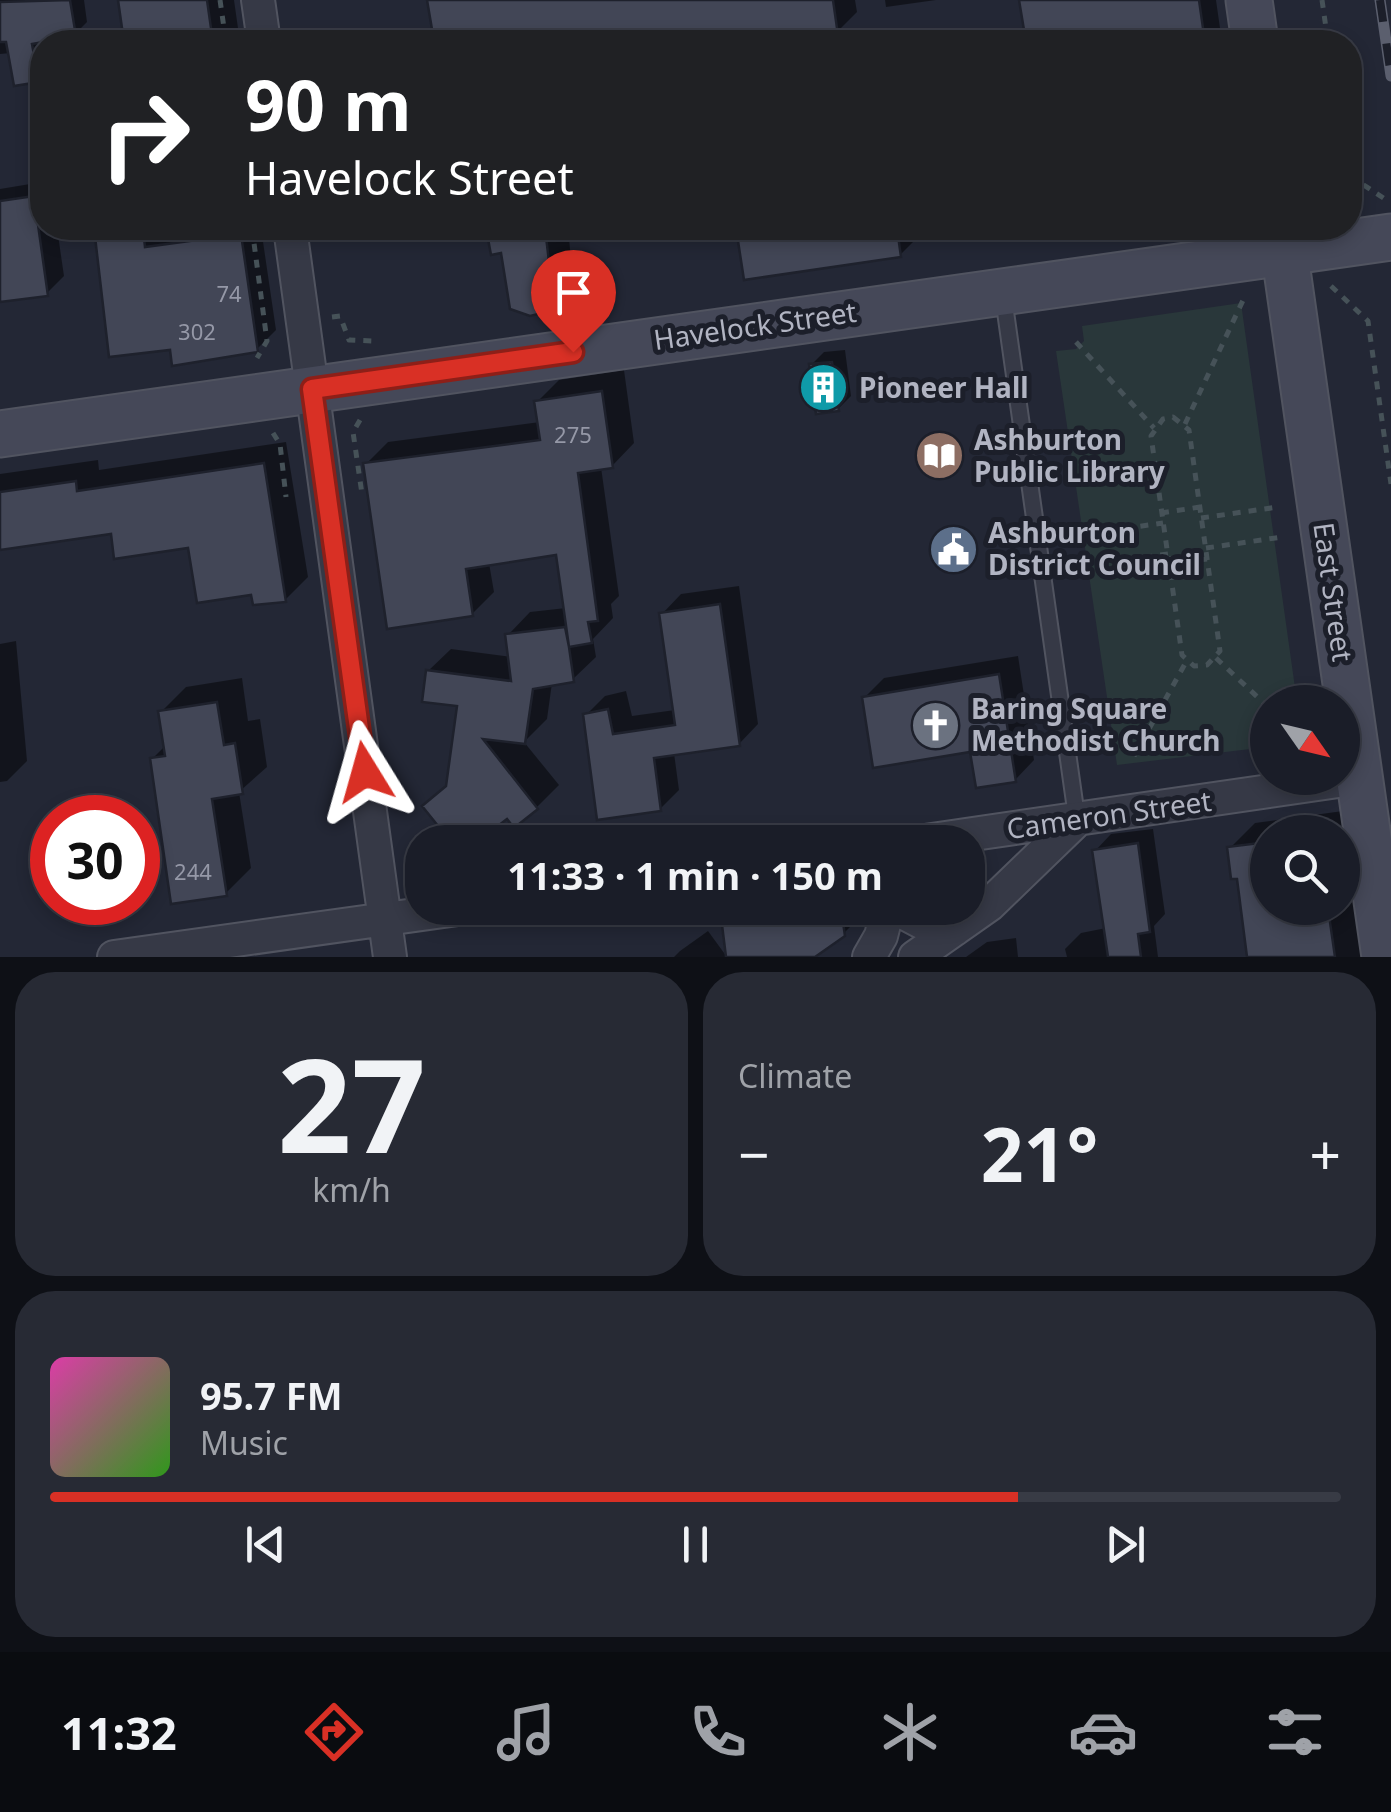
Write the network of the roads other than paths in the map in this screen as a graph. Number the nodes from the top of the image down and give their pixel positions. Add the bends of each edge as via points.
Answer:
1 (258, 0) edge
2 (1249, 0) edge
3 (262, 30) edge
4 (1253, 30) edge
5 (1388, 218) edge
6 (1362, 223) edge
7 (292, 240) edge
8 (1277, 240) edge
9 (1283, 240) edge
10 (1002, 290) junction
11 (312, 389) junction
12 (0, 434) edge
13 (1346, 685) edge
14 (1360, 785) edge
15 (1250, 794) edge
16 (1077, 820) junction
17 (985, 833) edge
18 (405, 916) edge
19 (385, 919) junction
20 (885, 925) edge
21 (928, 925) edge
22 (955, 929) junction
23 (114, 957) edge
24 (390, 957) edge
25 (868, 957) edge
26 (916, 957) edge
27 (1384, 957) edge

1 - 3 street
2 - 4 street
5 - 6 street, Havelock Street
7 - 11 street
8 - 10 street, Havelock Street
9 - 13 street, East Street
10 - 11 street, Havelock Street
10 - 16 lane
11 - 12 street, Havelock Street
11 - 19 street
14 - 27 street, East Street
15 - 16 street, Cameron Street
16 - 17 street, Cameron Street
16 - 22 street
18 - 19 street
19 - 23 street
19 - 24 street
20 - 25 street
21 - 22 street
22 - 26 street

